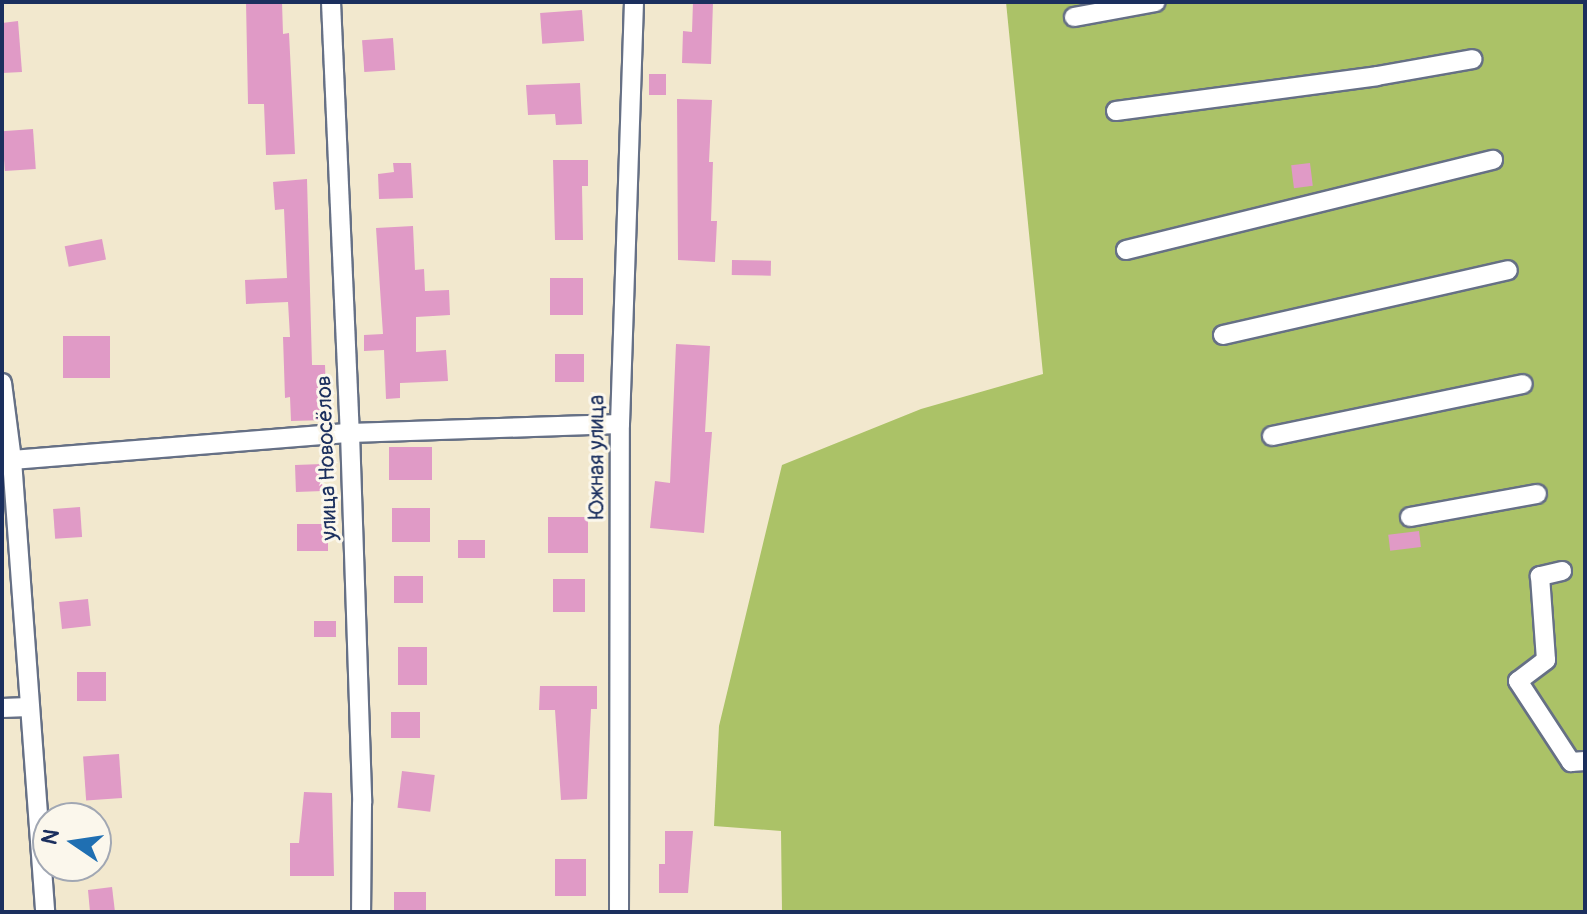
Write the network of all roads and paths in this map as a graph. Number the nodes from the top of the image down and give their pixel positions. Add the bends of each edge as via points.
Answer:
1 (331, 2) edge
2 (634, 2) edge
3 (1156, 2) edge
4 (1074, 17) dead end
5 (1473, 59) dead end
6 (1116, 111) dead end
7 (1493, 160) dead end
8 (1126, 250) dead end
9 (1508, 270) dead end
10 (1223, 335) dead end
11 (2, 383) edge
12 (1523, 384) dead end
13 (620, 424) junction
14 (350, 433) junction
15 (1272, 436) dead end
16 (12, 460) junction
17 (1537, 494) dead end
18 (1410, 517) dead end
19 (1562, 571) dead end
20 (29, 707) junction
21 (2, 708) edge
22 (1585, 761) edge
23 (45, 912) edge
24 (361, 912) edge
25 (619, 912) edge

1 - 14 street, улица Новосёлов
2 - 13 street, Южная улица
3 - 4 street
5 - 6 street
7 - 8 street
9 - 10 street
11 - 16 street
12 - 15 street
13 - 14 street
13 - 25 street, Южная улица
14 - 16 street
14 - 24 street, улица Новосёлов
16 - 20 street
17 - 18 street
19 - 22 street via 1540,576 1546,660 1518,681 1571,762
20 - 21 street
20 - 23 street

